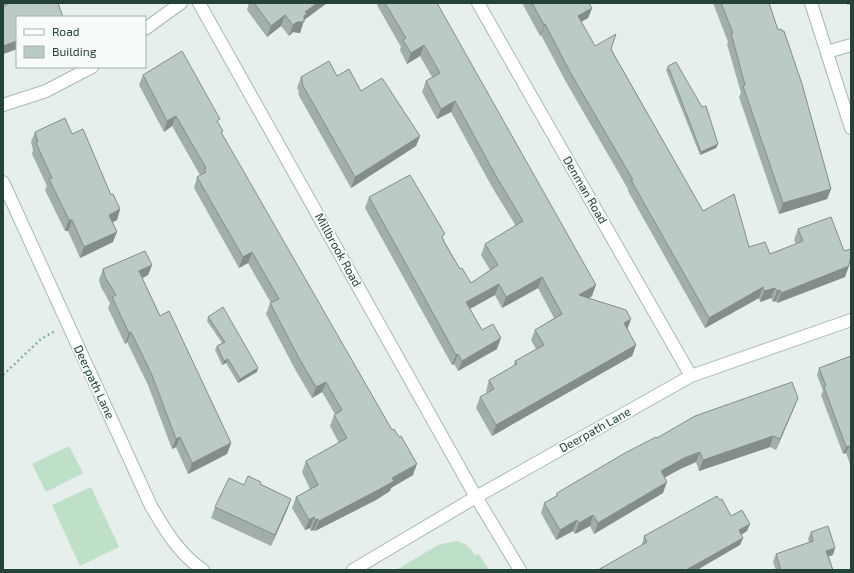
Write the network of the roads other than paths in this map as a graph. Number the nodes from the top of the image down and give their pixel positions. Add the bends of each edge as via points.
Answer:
1 (181, 3) edge
2 (200, 3) edge
3 (478, 3) edge
4 (811, 3) edge
5 (146, 28) edge
6 (851, 45) edge
7 (827, 52) junction
8 (90, 68) edge
9 (3, 105) edge
10 (851, 128) edge
11 (3, 182) edge
12 (851, 320) edge
13 (691, 376) junction
14 (476, 497) junction
15 (203, 570) edge
16 (353, 570) edge
17 (520, 570) edge

1 - 5 street
2 - 14 street, Millbrook Road
3 - 13 street, Denman Road
4 - 7 street
6 - 7 street
7 - 10 street
8 - 9 street via 46,91
11 - 15 street, Deerpath Lane via 151,506 170,538
12 - 13 street, Deerpath Lane
13 - 14 street, Deerpath Lane
14 - 16 street, Deerpath Lane
14 - 17 street, Millbrook Road

